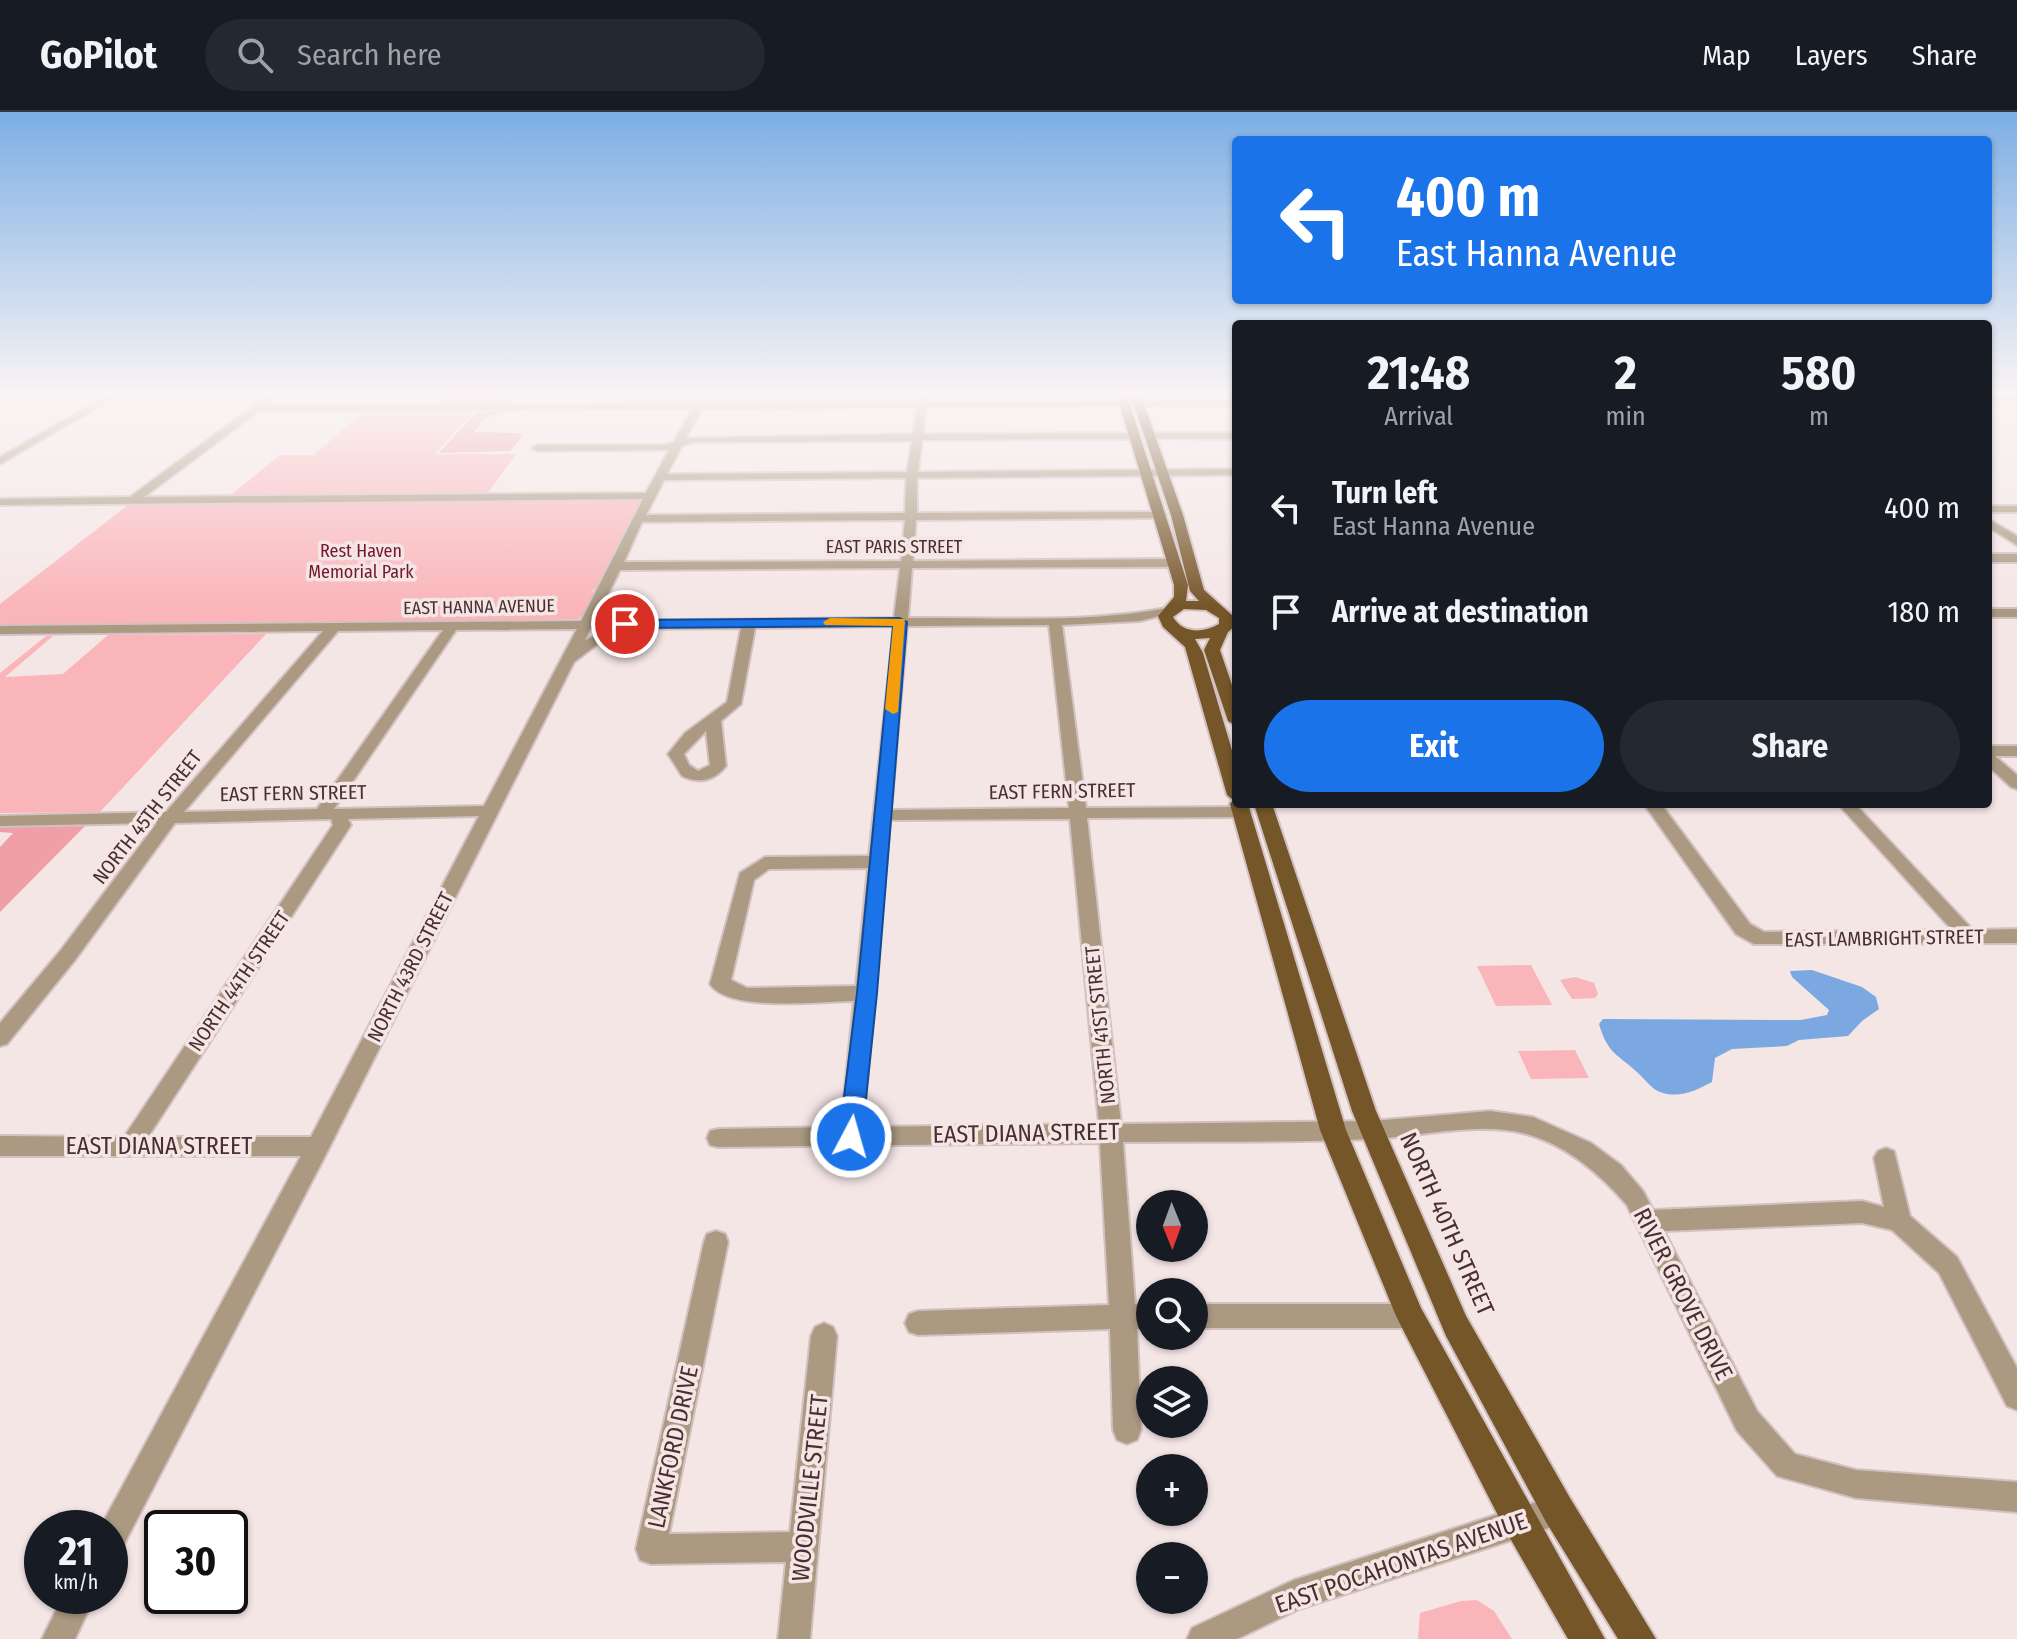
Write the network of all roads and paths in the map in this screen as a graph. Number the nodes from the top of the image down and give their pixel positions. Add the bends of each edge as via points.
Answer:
1 (181, 464) edge
2 (666, 464) edge
3 (913, 464) edge
4 (1150, 464) edge
5 (1154, 464) edge
6 (1155, 472) junction
7 (1232, 472) edge
8 (912, 474) junction
9 (660, 477) junction
10 (650, 496) junction
11 (132, 501) junction
12 (2, 503) edge
13 (1992, 509) edge
14 (2017, 509) edge
15 (1160, 515) junction
16 (911, 516) junction
17 (638, 519) junction
18 (1992, 525) edge
19 (2017, 541) edge
20 (1992, 558) edge
21 (2017, 558) edge
22 (1172, 563) junction
23 (906, 565) junction
24 (616, 566) junction
25 (1992, 613) edge
26 (2017, 613) edge
27 (1171, 618) junction
28 (1226, 619) edge
29 (1055, 621) junction
30 (900, 622) junction
31 (749, 623) junction
32 (584, 624) junction
33 (655, 624) junction
34 (453, 625) junction
35 (334, 627) junction
36 (0, 630) edge
37 (564, 664) junction
38 (1230, 687) edge
39 (713, 721) dead end
40 (1217, 730) junction
41 (1232, 746) edge
42 (1992, 751) edge
43 (2017, 751) edge
44 (1992, 762) edge
45 (1232, 770) edge
46 (2017, 784) edge
47 (1232, 805) edge
48 (1246, 808) edge
49 (1247, 808) edge
50 (1655, 808) edge
51 (1850, 808) edge
52 (491, 811) junction
53 (1079, 813) junction
54 (330, 814) junction
55 (884, 815) junction
56 (170, 818) junction
57 (0, 821) edge
58 (878, 862) junction
59 (1968, 936) junction
60 (2017, 936) edge
61 (867, 993) junction
62 (0, 1038) edge
63 (1333, 1130) junction
64 (1372, 1130) junction
65 (1110, 1131) junction
66 (851, 1137) junction
67 (718, 1138) dead end
68 (0, 1146) edge
69 (130, 1146) junction
70 (318, 1147) junction
71 (1886, 1158) dead end
72 (1648, 1221) junction
73 (1899, 1221) junction
74 (716, 1242) dead end
75 (1136, 1309) edge
76 (1136, 1316) edge
77 (1208, 1316) edge
78 (1410, 1316) junction
79 (918, 1323) dead end
80 (1136, 1327) edge
81 (824, 1336) dead end
82 (2017, 1396) edge
83 (1127, 1430) dead end
84 (2017, 1497) edge
85 (125, 1510) edge
86 (1558, 1510) junction
87 (1519, 1521) junction
88 (804, 1547) junction
89 (71, 1614) edge
90 (58, 1639) edge
91 (794, 1639) edge
92 (1203, 1639) edge
93 (1587, 1639) edge
94 (1638, 1639) edge

1 - 11 street
2 - 9 street, NORTH 43RD STREET
3 - 8 street
4 - 6 main road
5 - 6 main road
6 - 7 street
6 - 8 street
6 - 15 main road
6 - 28 main road via 1197,591
8 - 9 street
8 - 16 street
9 - 10 street, NORTH 43RD STREET
10 - 11 street
10 - 17 street, NORTH 43RD STREET
11 - 12 street
13 - 14 street
15 - 16 street
15 - 22 main road
16 - 17 street
16 - 23 street
17 - 24 street, NORTH 43RD STREET
18 - 19 street
20 - 21 street
22 - 23 street, EAST PARIS STREET
22 - 27 main road via 1182,591
23 - 24 street, EAST PARIS STREET
23 - 30 street
24 - 32 street, NORTH 43RD STREET
25 - 26 street
27 - 28 main road via 1192,604
27 - 28 main road via 1198,635
27 - 29 street, EAST HANNA AVENUE
27 - 40 main road, NORTH 40TH STREET via 1192,645
28 - 38 main road via 1212,650
29 - 30 street, EAST HANNA AVENUE
29 - 53 street, NORTH 41ST STREET
30 - 31 street, EAST HANNA AVENUE
30 - 55 street
31 - 33 street, EAST HANNA AVENUE
31 - 39 street via 734,704
32 - 33 street, EAST HANNA AVENUE
32 - 34 street, EAST HANNA AVENUE
32 - 37 street, NORTH 43RD STREET
33 - 37 street via 594,640
34 - 35 street, EAST HANNA AVENUE
34 - 54 street, NORTH 44TH STREET
35 - 36 street, EAST HANNA AVENUE
35 - 56 street, NORTH 45TH STREET
37 - 52 street, NORTH 43RD STREET
40 - 41 main road
40 - 45 main road, NORTH 40TH STREET
42 - 43 street
44 - 46 street
47 - 53 street, EAST FERN STREET
48 - 63 main road, NORTH 40TH STREET
49 - 64 main road, NORTH 40TH STREET
50 - 59 street, EAST LAMBRIGHT STREET via 1752,936
51 - 59 street
52 - 54 street, EAST FERN STREET
52 - 70 street, NORTH 43RD STREET
53 - 55 street, EAST FERN STREET
53 - 65 street, NORTH 41ST STREET
54 - 56 street, EAST FERN STREET
54 - 69 street, NORTH 44TH STREET via 342,825
55 - 58 street
56 - 57 street, EAST FERN STREET
56 - 62 street, NORTH 45TH STREET
58 - 61 street
58 - 61 street via 765,863 746,877 720,984 745,995
59 - 60 street, EAST LAMBRIGHT STREET
61 - 66 street
63 - 64 street, RIVER GROVE DRIVE
63 - 65 street, EAST DIANA STREET
63 - 78 main road, NORTH 40TH STREET
64 - 72 street, RIVER GROVE DRIVE via 1490,1120 1533,1126 1583,1150 1613,1172
64 - 86 main road, NORTH 40TH STREET via 1456,1326
65 - 66 street, EAST DIANA STREET
65 - 75 street, NORTH 41ST STREET
66 - 67 street, EAST DIANA STREET
68 - 69 street, EAST DIANA STREET
69 - 70 street, EAST DIANA STREET
70 - 85 street, NORTH 43RD STREET
71 - 73 street
72 - 73 street via 1862,1212
72 - 84 street, RIVER GROVE DRIVE via 1747,1421 1787,1466 1856,1484
73 - 82 street via 1948,1265
74 - 88 street, LANKFORD DRIVE via 651,1549
76 - 79 street
77 - 78 street
78 - 87 main road, NORTH 40TH STREET
80 - 83 street, NORTH 41ST STREET
81 - 88 street, WOODVILLE STREET
86 - 87 street, EAST POCAHONTAS AVENUE
86 - 94 main road, NORTH 40TH STREET
87 - 92 street, EAST POCAHONTAS AVENUE via 1294,1595
87 - 93 main road, NORTH 40TH STREET
88 - 91 street, WOODVILLE STREET
89 - 90 street

